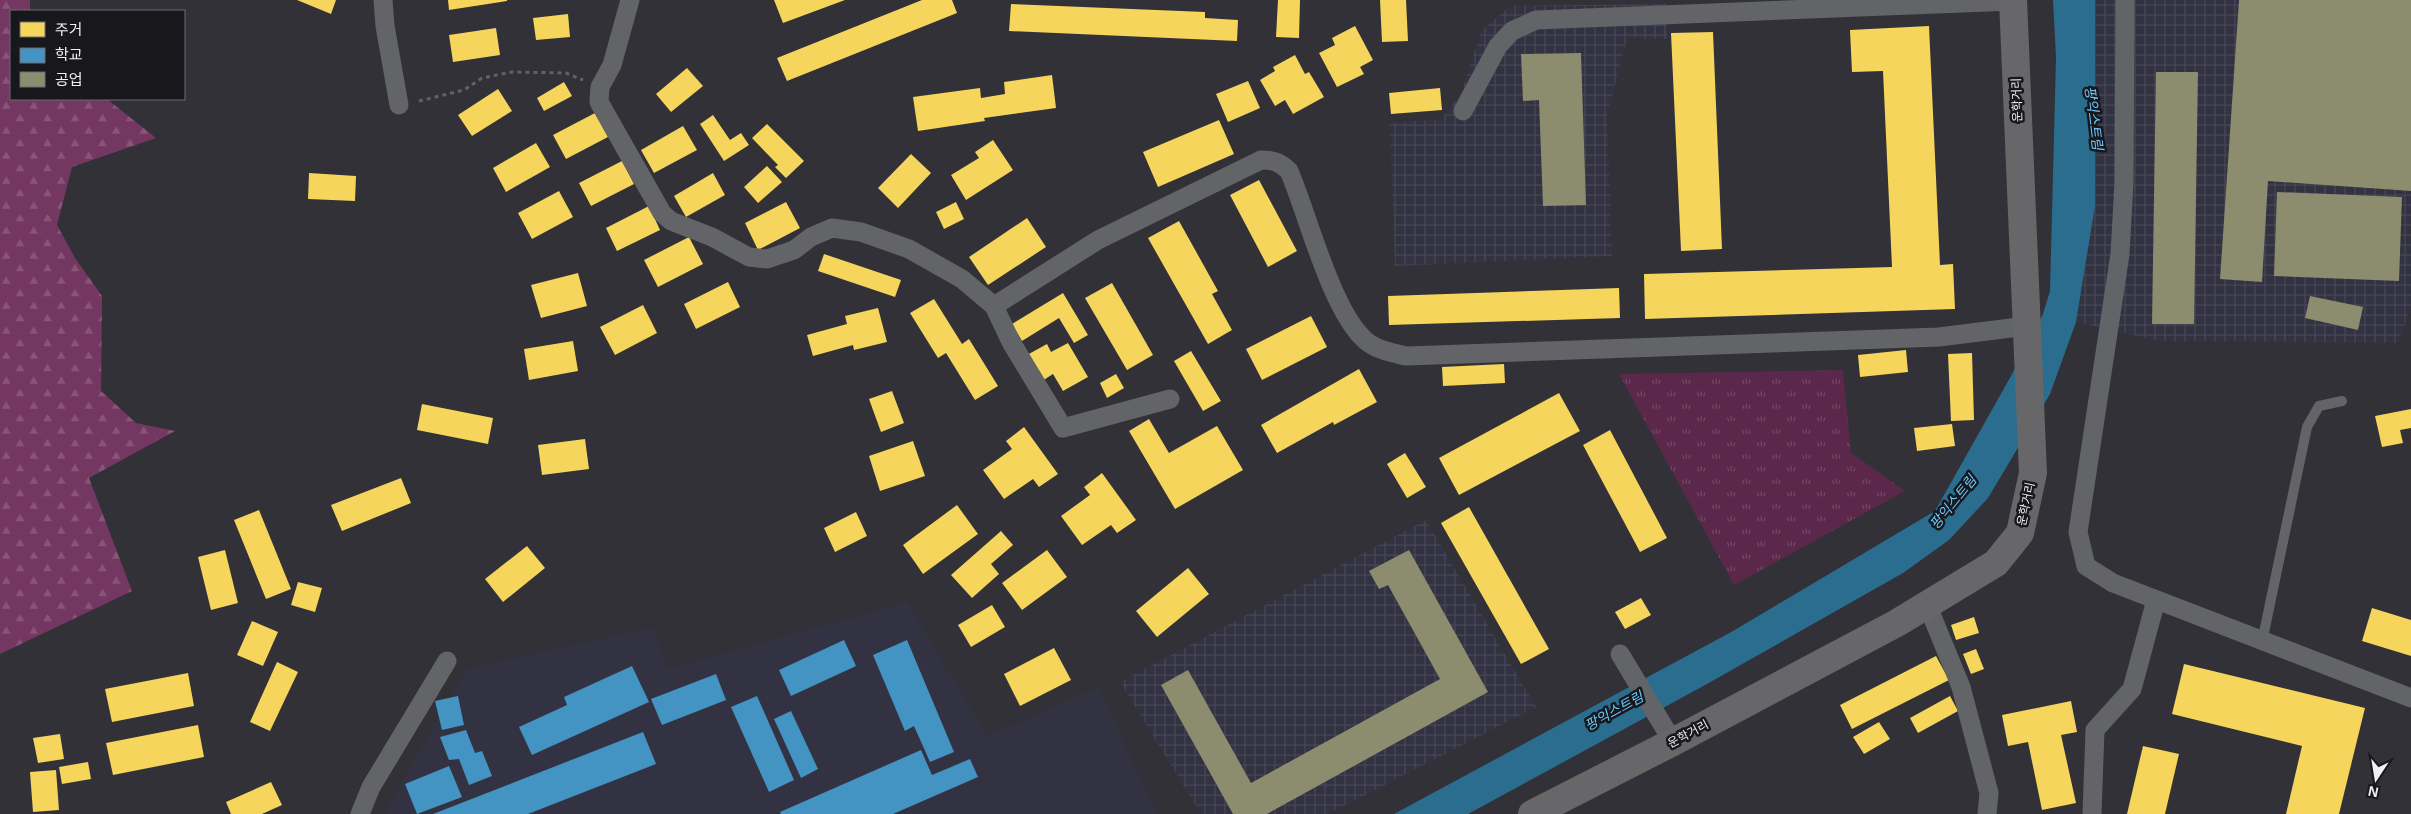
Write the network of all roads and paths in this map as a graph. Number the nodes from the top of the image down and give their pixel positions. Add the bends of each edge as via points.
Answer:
1 (384, 0) edge
2 (630, 0) edge
3 (2124, 0) edge
4 (2013, 1) edge
5 (600, 87) junction
6 (399, 105) joint
7 (1463, 111) dead end
8 (994, 306) junction
9 (2027, 333) junction
10 (1170, 399) dead end
11 (2342, 401) dead end
12 (2156, 600) junction
13 (1927, 604) junction
14 (2262, 642) junction
15 (447, 661) dead end
16 (1625, 662) dead end
17 (2411, 698) edge
18 (1667, 733) junction
19 (360, 814) edge
20 (1532, 814) edge
21 (1987, 814) edge
22 (2092, 814) edge

1 - 6 street via 385,26
2 - 5 street via 612,65
3 - 12 street via 2124,183 2120,254 2078,532 2086,566 2113,583
4 - 7 street via 1536,20 1512,31 1498,46
4 - 9 main road, 운학거리
5 - 6 path via 566,73 512,72 482,78 464,90
5 - 8 street via 599,102 662,213 671,221 712,237 749,257 767,259 794,250 811,237 832,228 862,232 909,249 962,279
8 - 9 street via 1098,240 1266,160 1282,163 1289,171 1333,290 1348,320 1368,343 1385,352 1406,356
8 - 10 street via 1011,342 1063,428
9 - 13 main road, 운학거리 via 2033,473 2020,533 1996,562
11 - 14 lane via 2318,406 2307,427
12 - 14 street
12 - 22 street via 2132,689 2095,730
13 - 18 main road, 운학거리 via 1896,623
13 - 21 street via 1961,687 1989,793
14 - 17 street
15 - 19 street via 371,787
16 - 18 street
18 - 20 main road, 운학거리

